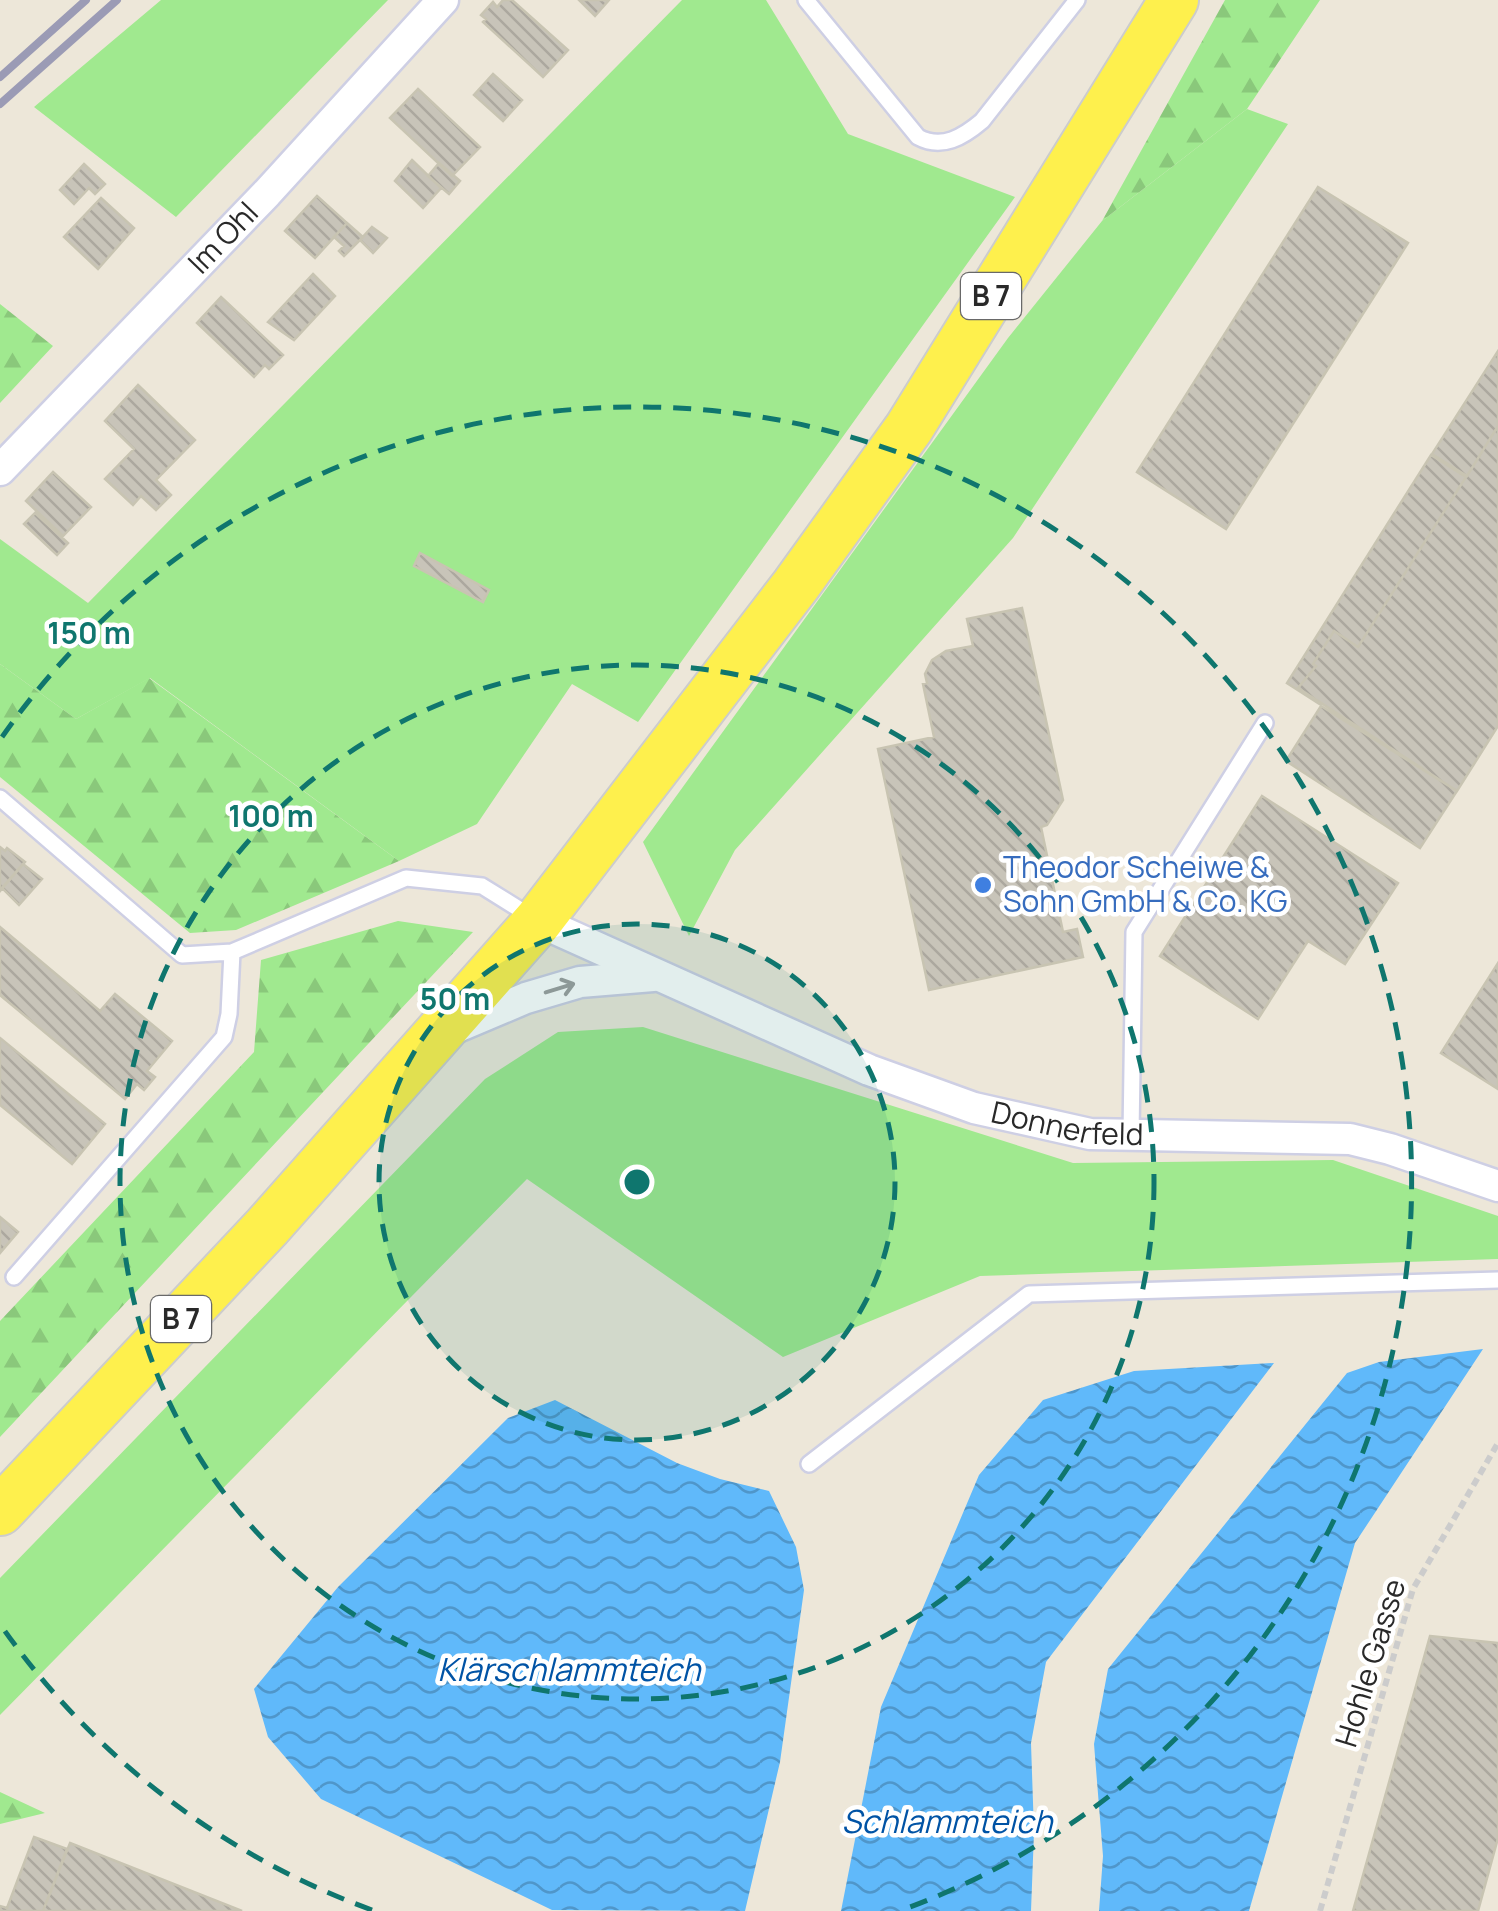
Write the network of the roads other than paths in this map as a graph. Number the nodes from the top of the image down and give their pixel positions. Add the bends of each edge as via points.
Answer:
1 (444, 0) edge
2 (806, 0) edge
3 (1077, 0) edge
4 (1174, 0) edge
5 (0, 470) edge
6 (1265, 723) dead end
7 (0, 798) edge
8 (538, 921) junction
9 (232, 952) junction
10 (658, 976) junction
11 (436, 1036) junction
12 (1132, 1135) junction
13 (1498, 1186) edge
14 (14, 1277) dead end
15 (1498, 1280) edge
16 (810, 1464) dead end
17 (0, 1512) edge

1 - 5 street, Im Ohl
2 - 3 lane via 909,128 926,142 942,143 982,121
4 - 8 main road, B 7 via 909,428
6 - 12 lane via 1134,932
7 - 9 lane via 182,955
8 - 9 lane via 482,886 406,878
8 - 10 street, Donnerfeld
8 - 11 main road, B 7
9 - 14 lane via 224,1037
11 -> 10 street, Donnerfeld via 580,982
10 - 12 street, Donnerfeld via 869,1070 974,1108 1090,1134
11 - 17 main road, B 7 via 267,1228
12 - 13 street, Donnerfeld via 1350,1139
15 - 16 lane via 1029,1294

